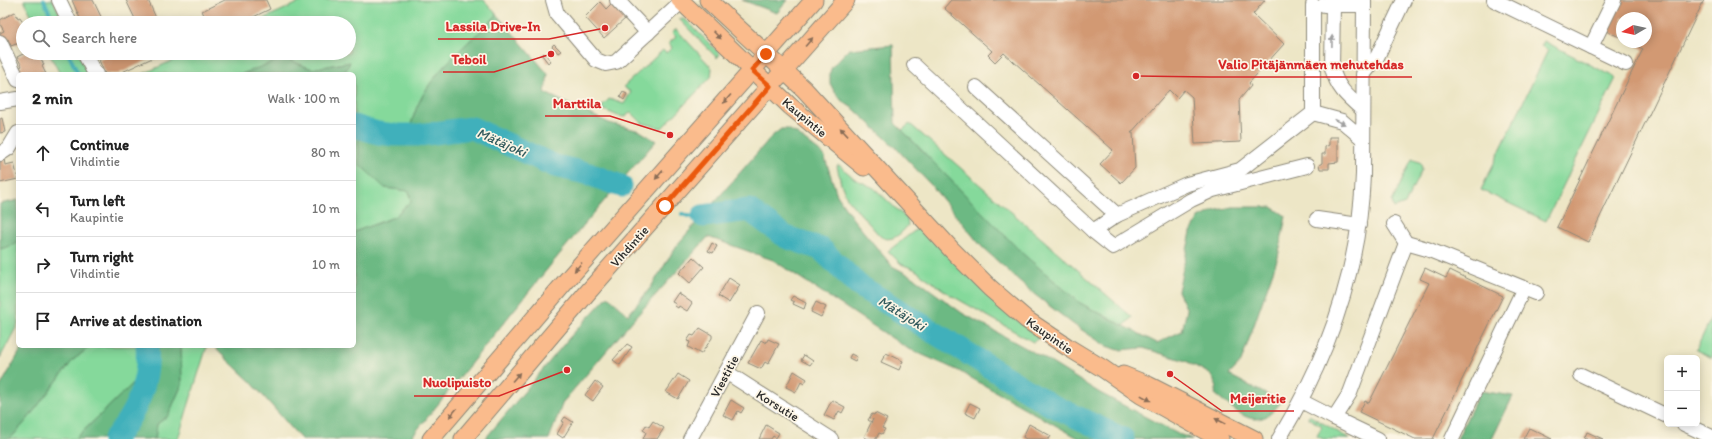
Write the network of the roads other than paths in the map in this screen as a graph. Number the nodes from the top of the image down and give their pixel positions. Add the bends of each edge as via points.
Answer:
1 (59, 0) edge
2 (553, 0) edge
3 (617, 0) edge
4 (708, 0) edge
5 (814, 0) edge
6 (846, 0) edge
7 (1404, 0) edge
8 (1494, 0) edge
9 (1614, 0) edge
10 (681, 1) edge
11 (1313, 3) edge
12 (1364, 3) edge
13 (1333, 5) junction
14 (67, 16) edge
15 (648, 33) junction
16 (0, 42) edge
17 (1591, 47) junction
18 (766, 54) junction
19 (88, 60) edge
20 (1626, 64) dead end
21 (914, 65) dead end
22 (752, 70) junction
23 (783, 71) junction
24 (95, 72) edge
25 (1363, 75) junction
26 (16, 76) edge
27 (770, 86) junction
28 (976, 87) dead end
29 (16, 99) edge
30 (0, 102) edge
31 (1363, 110) junction
32 (1313, 113) junction
33 (16, 136) edge
34 (1363, 139) junction
35 (0, 154) edge
36 (1308, 166) dead end
37 (918, 212) junction
38 (1117, 215) junction
39 (1317, 219) dead end
40 (1394, 224) dead end
41 (1359, 225) junction
42 (1093, 231) junction
43 (1406, 243) junction
44 (758, 312) dead end
45 (1102, 368) junction
46 (726, 372) junction
47 (1581, 375) dead end
48 (1301, 401) junction
49 (1664, 415) edge
50 (1334, 418) junction
51 (1690, 427) edge
52 (1712, 437) edge
53 (431, 439) edge
54 (463, 439) edge
55 (690, 439) edge
56 (831, 439) edge
57 (1220, 439) edge
58 (1254, 439) edge
59 (1279, 439) edge
60 (1378, 439) edge
61 (1452, 439) edge

1 - 14 street
2 - 15 street via 557,14 596,60 606,64 616,62
3 - 15 street
4 - 18 main road, Kaupintie
5 - 18 main road, Vihdintie
23 -> 6 main road, Vihdintie
7 - 25 street via 1377,57
8 - 17 street
9 - 17 street
10 - 15 street
10 -> 22 main road, Kaupintie
11 - 13 street
11 - 32 street
12 - 13 street
12 - 25 street
31 -> 13 street via 1338,86 1334,76
16 - 26 street
17 - 20 street
18 - 22 main road, Vihdintie
18 - 23 main road, Kaupintie
19 - 24 street
21 - 42 street
22 - 27 main road, Kaupintie
22 -> 53 main road, Vihdintie
23 - 27 main road, Vihdintie
37 -> 23 main road, Kaupintie via 804,89
25 - 31 street
27 - 37 main road, Kaupintie via 790,106
54 -> 27 main road, Vihdintie via 588,292
28 - 38 street
29 - 30 street
31 - 34 street
32 -> 34 street via 1342,121
32 - 38 street via 1240,170 1187,184
33 - 35 street via 9,148
34 - 41 street via 1363,199
36 - 42 street via 1213,190 1191,200 1113,247
37 - 45 main road, Kaupintie via 990,288 1027,320
38 - 42 street
39 - 41 street
40 - 43 street
41 - 48 street via 1338,314
43 - 50 street via 1350,393
43 - 61 street via 1530,290
44 - 46 street, Viestitie
45 -> 57 main road, Kaupintie via 1141,395
58 -> 45 main road, Kaupintie via 1148,384
46 - 55 street, Viestitie
46 - 56 street, Korsutie
47 - 49 street
48 - 50 street
48 - 59 street
50 - 60 street
51 - 52 street

